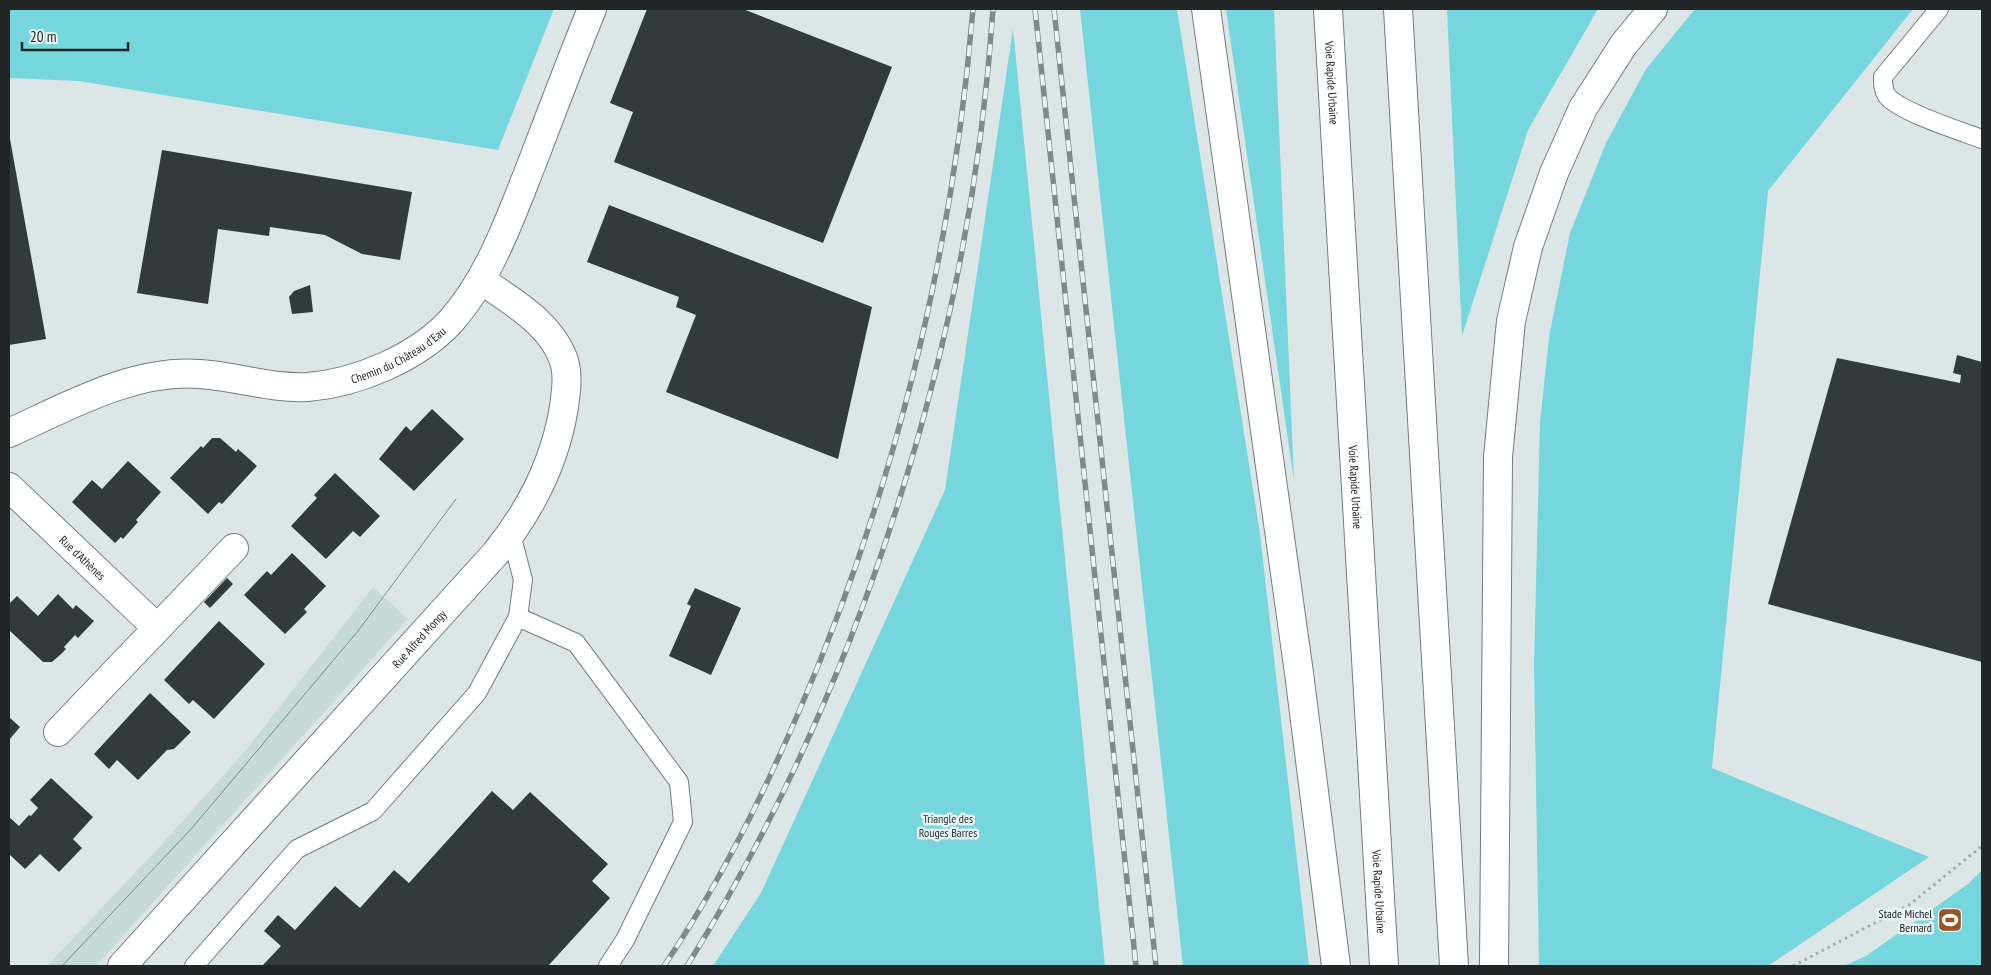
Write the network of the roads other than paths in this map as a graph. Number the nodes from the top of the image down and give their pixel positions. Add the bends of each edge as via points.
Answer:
1 (592, 9) edge
2 (1206, 9) edge
3 (1328, 9) edge
4 (1398, 9) edge
5 (1653, 9) edge
6 (1939, 9) edge
7 (1982, 139) edge
8 (481, 280) junction
9 (9, 433) edge
10 (9, 487) edge
11 (511, 534) junction
12 (234, 548) dead end
13 (518, 617) junction
14 (157, 628) junction
15 (58, 732) dead end
16 (122, 966) edge
17 (194, 966) edge
18 (608, 966) edge
19 (1336, 966) edge
20 (1384, 966) edge
21 (1454, 966) edge
22 (1494, 966) edge

1 - 8 main road, Chemin du Château d'Eau via 520,194
2 - 19 main road via 1299,673
3 - 20 main road, Voie Rapide Urbaine
4 - 21 main road
5 - 22 main road via 1624,44 1588,100 1565,149 1528,247 1511,321 1498,457
6 - 7 lane via 1890,67 1883,77 1883,87 1888,96 1905,108
8 - 9 main road, Chemin du Château d'Eau via 462,307 433,337 353,380 307,387 198,374 152,377 97,394
8 - 11 main road, Rue Alfred Mongy via 527,312 541,326 562,358 567,374 562,420 548,468 539,490
10 - 14 main road, Rue d'Athènes
11 - 13 lane via 523,580
11 - 16 main road, Rue Alfred Mongy
12 - 14 main road
13 - 17 lane via 476,694 373,811 297,849
13 - 18 lane via 576,643 679,782 683,822 625,940
14 - 15 main road

